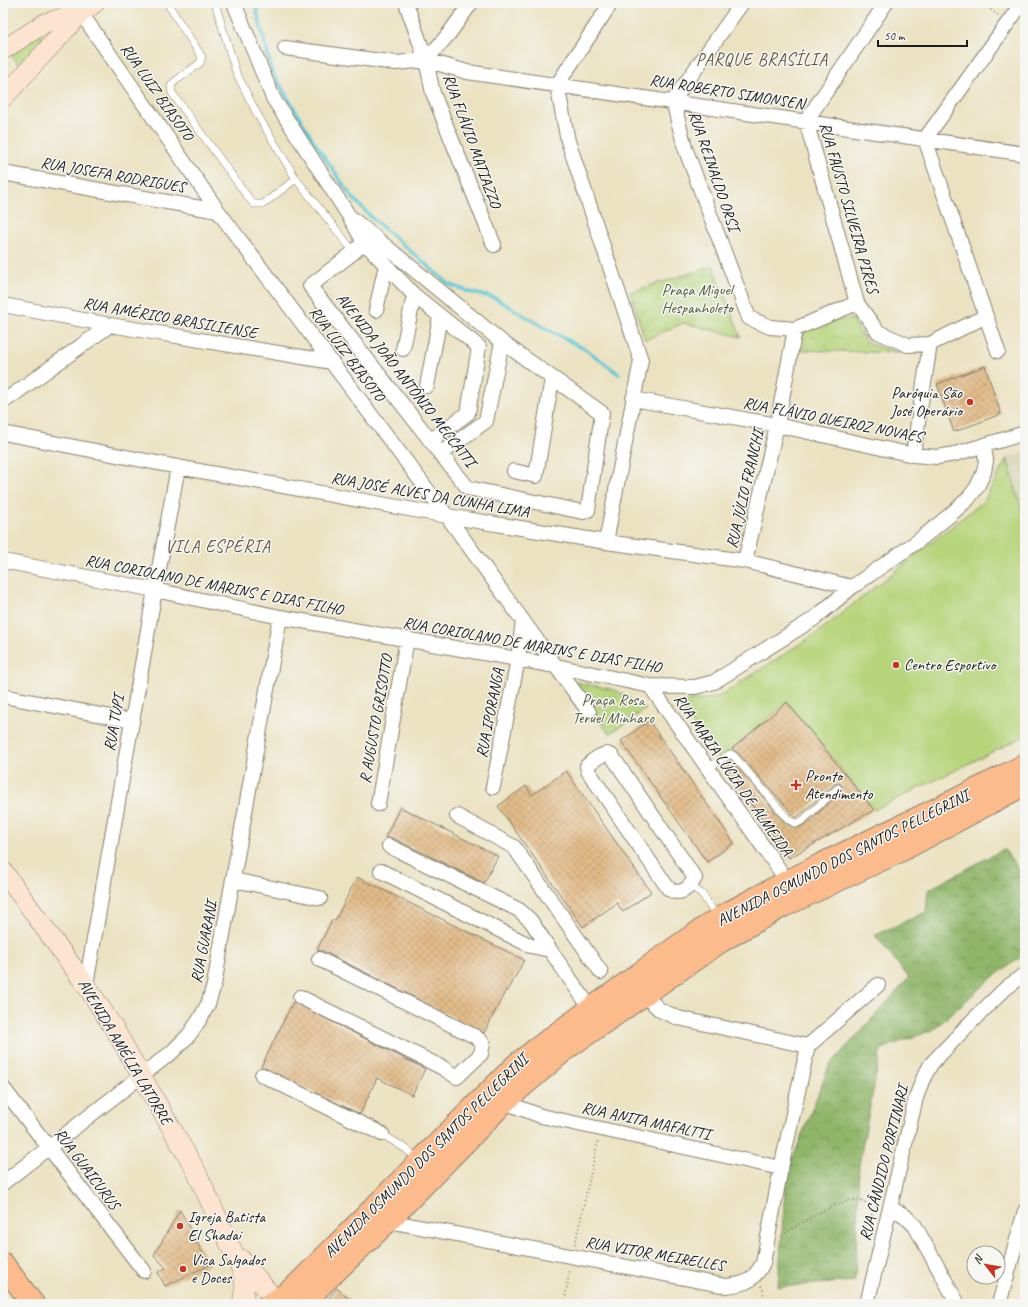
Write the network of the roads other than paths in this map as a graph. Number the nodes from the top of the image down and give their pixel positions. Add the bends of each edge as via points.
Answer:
1 (167, 3) edge
2 (214, 3) edge
3 (234, 3) edge
4 (406, 3) edge
5 (471, 3) edge
6 (611, 3) edge
7 (742, 3) edge
8 (886, 3) edge
9 (1022, 3) edge
10 (88, 8) edge
11 (286, 48) dead end
12 (3, 50) edge
13 (426, 60) junction
14 (557, 84) junction
15 (3, 98) edge
16 (673, 101) junction
17 (806, 121) junction
18 (925, 138) junction
19 (1025, 154) edge
20 (3, 173) edge
21 (296, 179) junction
22 (218, 211) junction
23 (349, 216) junction
24 (364, 242) junction
25 (494, 245) dead end
26 (354, 252) junction
27 (386, 265) junction
28 (414, 295) junction
29 (857, 303) junction
30 (3, 305) edge
31 (376, 310) dead end
32 (986, 316) junction
33 (440, 317) junction
34 (110, 325) junction
35 (795, 330) junction
36 (502, 342) junction
37 (930, 344) junction
38 (479, 347) junction
39 (403, 349) dead end
40 (998, 351) dead end
41 (332, 362) junction
42 (552, 378) junction
43 (427, 386) dead end
44 (633, 399) junction
45 (3, 402) edge
46 (777, 425) junction
47 (3, 433) edge
48 (1025, 433) edge
49 (430, 441) junction
50 (984, 447) junction
51 (440, 454) junction
52 (913, 455) junction
53 (178, 467) junction
54 (514, 471) dead end
55 (447, 516) junction
56 (606, 542) junction
57 (3, 561) edge
58 (745, 561) junction
59 (852, 587) junction
60 (155, 590) junction
61 (280, 617) junction
62 (523, 621) junction
63 (407, 639) junction
64 (518, 660) junction
65 (556, 666) junction
66 (650, 686) junction
67 (3, 696) edge
68 (589, 712) dead end
69 (132, 721) junction
70 (1025, 765) edge
71 (708, 768) junction
72 (1025, 784) edge
73 (494, 787) dead end
74 (838, 788) dead end
75 (378, 804) dead end
76 (457, 816) dead end
77 (923, 816) junction
78 (389, 846) dead end
79 (902, 850) junction
80 (3, 871) edge
81 (381, 871) dead end
82 (234, 880) junction
83 (788, 882) junction
84 (691, 886) junction
85 (320, 898) dead end
86 (718, 920) junction
87 (550, 950) junction
88 (319, 959) dead end
89 (601, 972) dead end
90 (1025, 976) edge
91 (86, 985) junction
92 (878, 985) dead end
93 (642, 994) junction
94 (300, 996) dead end
95 (591, 1009) junction
96 (808, 1046) junction
97 (262, 1075) dead end
98 (141, 1076) junction
99 (3, 1088) edge
100 (504, 1102) junction
101 (382, 1134) joint
102 (50, 1148) junction
103 (420, 1161) junction
104 (781, 1168) junction
105 (3, 1183) edge
106 (388, 1192) junction
107 (890, 1208) junction
108 (1025, 1211) edge
109 (388, 1222) junction
110 (229, 1245) junction
111 (1020, 1250) edge
112 (3, 1264) edge
113 (144, 1271) dead end
114 (274, 1303) edge
115 (34, 1304) edge
116 (242, 1304) edge
117 (307, 1304) edge
118 (866, 1304) edge
119 (958, 1304) edge
120 (999, 1304) edge

1 - 21 lane via 202,57 200,64 174,82 171,86 172,93 246,194 254,204 263,204
2 - 21 lane via 236,72 257,114
3 - 23 street via 273,98
4 - 13 street, RUA FLÁVIO MATIAZZO
5 - 13 street
6 - 14 street
7 - 16 street, RUA REINALDO ORSI
8 - 17 street, RUA FAUSTO SILVEIRA PIRES
9 - 18 street
10 - 12 main road via 45,23
10 - 15 main road
10 - 22 street, RUA LUIZ BIASOTO
11 - 13 street via 396,63
13 - 14 street, RUA ROBERTO SIMONSEN via 467,72
13 - 25 street, RUA FLÁVIO MATIAZZO via 433,94
14 - 16 street, RUA ROBERTO SIMONSEN
14 - 44 street via 568,141 641,360
16 - 17 street, RUA ROBERTO SIMONSEN
16 - 35 street, RUA REINALDO ORSI via 685,148 749,318 770,327
17 - 18 street, RUA ROBERTO SIMONSEN
17 - 29 street, RUA FAUSTO SILVEIRA PIRES
18 - 19 street, RUA ROBERTO SIMONSEN
18 - 32 street
20 - 22 street, RUA JOSEFA RODRIGUES
21 - 26 lane
22 - 41 street, RUA LUIZ BIASOTO
23 - 24 street
23 - 36 street, AVENIDA JOÃO ANTÔNIO MECCATTI
24 - 26 street, AVENIDA JOÃO ANTÔNIO MECCATTI
24 - 27 street
26 - 49 street, AVENIDA JOÃO ANTÔNIO MECCATTI via 310,286
27 - 28 street
27 - 31 street
28 - 33 street
28 - 39 street
29 - 35 street
29 - 37 street, RUA FAUSTO SILVEIRA PIRES via 878,332 908,345
30 - 34 street, RUA AMÉRICO BRASILIENSE
32 - 37 street
32 - 40 street
33 - 38 street
33 - 43 street
34 - 41 street, RUA AMÉRICO BRASILIENSE
34 - 45 street
35 - 46 street, RUA JÚLIO FRANCHI
36 - 38 street
36 - 42 street, AVENIDA JOÃO ANTÔNIO MECCATTI
36 - 51 street via 486,421
37 - 52 street
38 - 49 street via 468,413
41 - 55 street, RUA LUIZ BIASOTO
42 - 51 street, AVENIDA JOÃO ANTÔNIO MECCATTI via 602,413 588,510 583,512 468,488
42 - 54 street via 536,476
44 - 46 street, RUA FLÁVIO QUEIROZ NOVAES
44 - 56 street
46 - 52 street, RUA FLÁVIO QUEIROZ NOVAES
46 - 58 street, RUA JÚLIO FRANCHI
47 - 53 street, RUA JOSÉ ALVES DA CUNHA LIMA
48 - 50 street, RUA FLÁVIO QUEIROZ NOVAES
49 - 51 street, AVENIDA JOÃO ANTÔNIO MECCATTI
50 - 52 street, RUA FLÁVIO QUEIROZ NOVAES via 938,458
50 - 59 street, RUA CORIOLANO DE MARINS E DIAS FILHO via 984,472 978,487 968,499 918,541
53 - 55 street, RUA JOSÉ ALVES DA CUNHA LIMA
53 - 60 street, RUA TUPI
55 - 56 street, RUA JOSÉ ALVES DA CUNHA LIMA
55 - 62 street, RUA LUIZ BIASOTO
56 - 58 street, RUA JOSÉ ALVES DA CUNHA LIMA
57 - 60 street, RUA CORIOLANO DE MARINS E DIAS FILHO
58 - 59 street, RUA JOSÉ ALVES DA CUNHA LIMA
59 - 66 street, RUA CORIOLANO DE MARINS E DIAS FILHO via 814,618 714,682 695,687
60 - 61 street, RUA CORIOLANO DE MARINS E DIAS FILHO
60 - 69 street, RUA TUPI
61 - 63 street, RUA CORIOLANO DE MARINS E DIAS FILHO
61 - 82 street, RUA GUARANI
62 - 64 street, RUA IPORANGA
62 - 65 street, RUA LUIZ BIASOTO
63 - 64 street, RUA CORIOLANO DE MARINS E DIAS FILHO
63 - 75 street, R AUGUSTO GRISOTTO
64 - 65 street, RUA CORIOLANO DE MARINS E DIAS FILHO
64 - 73 street, RUA IPORANGA
65 - 66 street, RUA CORIOLANO DE MARINS E DIAS FILHO
65 - 68 street, RUA LUIZ BIASOTO
66 - 71 street, RUA MARIA LÚCIA DE ALMEIDA
67 - 69 street
69 - 91 street, RUA TUPI
70 - 77 main road, AVENIDA OSMUNDO DOS SANTOS PELLEGRINI
71 - 74 lane via 730,754 734,756 789,820 796,824
71 - 83 street, RUA MARIA LÚCIA DE ALMEIDA
72 - 79 main road, AVENIDA OSMUNDO DOS SANTOS PELLEGRINI
76 - 89 street via 514,847
77 - 79 main road via 924,828
77 - 83 main road, AVENIDA OSMUNDO DOS SANTOS PELLEGRINI
78 - 87 street via 519,910 531,921
79 - 93 main road, AVENIDA OSMUNDO DOS SANTOS PELLEGRINI via 779,908 721,941
80 - 91 main road, AVENIDA AMÉLIA LATORRE
81 - 87 street via 531,946
82 - 85 street
82 - 98 street, RUA GUARANI via 208,1004 189,1035
83 - 86 main road, AVENIDA OSMUNDO DOS SANTOS PELLEGRINI
84 - 84 street via 695,878 612,756 601,755 587,766 588,771 668,888 673,893
84 - 86 lane via 702,894
86 - 95 main road, AVENIDA OSMUNDO DOS SANTOS PELLEGRINI via 660,958
87 - 95 street
88 - 94 street via 480,1040 483,1043 481,1054 457,1077
90 - 107 street, RUA CÂNDIDO PORTINARI via 1005,989 931,1064 916,1098
91 - 98 main road, AVENIDA AMÉLIA LATORRE
92 - 96 street
93 - 96 street via 660,1010 678,1018
93 - 100 main road, AVENIDA OSMUNDO DOS SANTOS PELLEGRINI via 567,1048
95 - 103 main road, AVENIDA OSMUNDO DOS SANTOS PELLEGRINI via 516,1065
96 - 104 street
97 - 101 street
98 - 102 street, RUA GUARANI
98 - 110 main road, AVENIDA AMÉLIA LATORRE via 196,1171
99 - 102 street, RUA GUAICURUS
100 - 104 street, RUA ANITA MAFALTTI via 541,1116
100 - 109 main road, AVENIDA OSMUNDO DOS SANTOS PELLEGRINI
101 - 103 lane
102 - 105 street, RUA GUARANI
102 - 113 street, RUA GUAICURUS
103 - 106 main road, AVENIDA OSMUNDO DOS SANTOS PELLEGRINI
104 - 109 street, RUA VITOR MEIRELLES via 763,1263 756,1276 742,1284 726,1286
106 - 109 main road via 385,1208
106 - 114 main road, AVENIDA OSMUNDO DOS SANTOS PELLEGRINI via 296,1286
107 - 118 street, RUA CÂNDIDO PORTINARI
107 - 119 street via 904,1215 915,1226
108 - 111 street
109 - 117 main road, AVENIDA OSMUNDO DOS SANTOS PELLEGRINI via 320,1287
110 - 114 main road, AVENIDA AMÉLIA LATORRE
110 - 116 main road, AVENIDA AMÉLIA LATORRE via 242,1271 245,1285
111 - 120 street
112 - 115 main road

